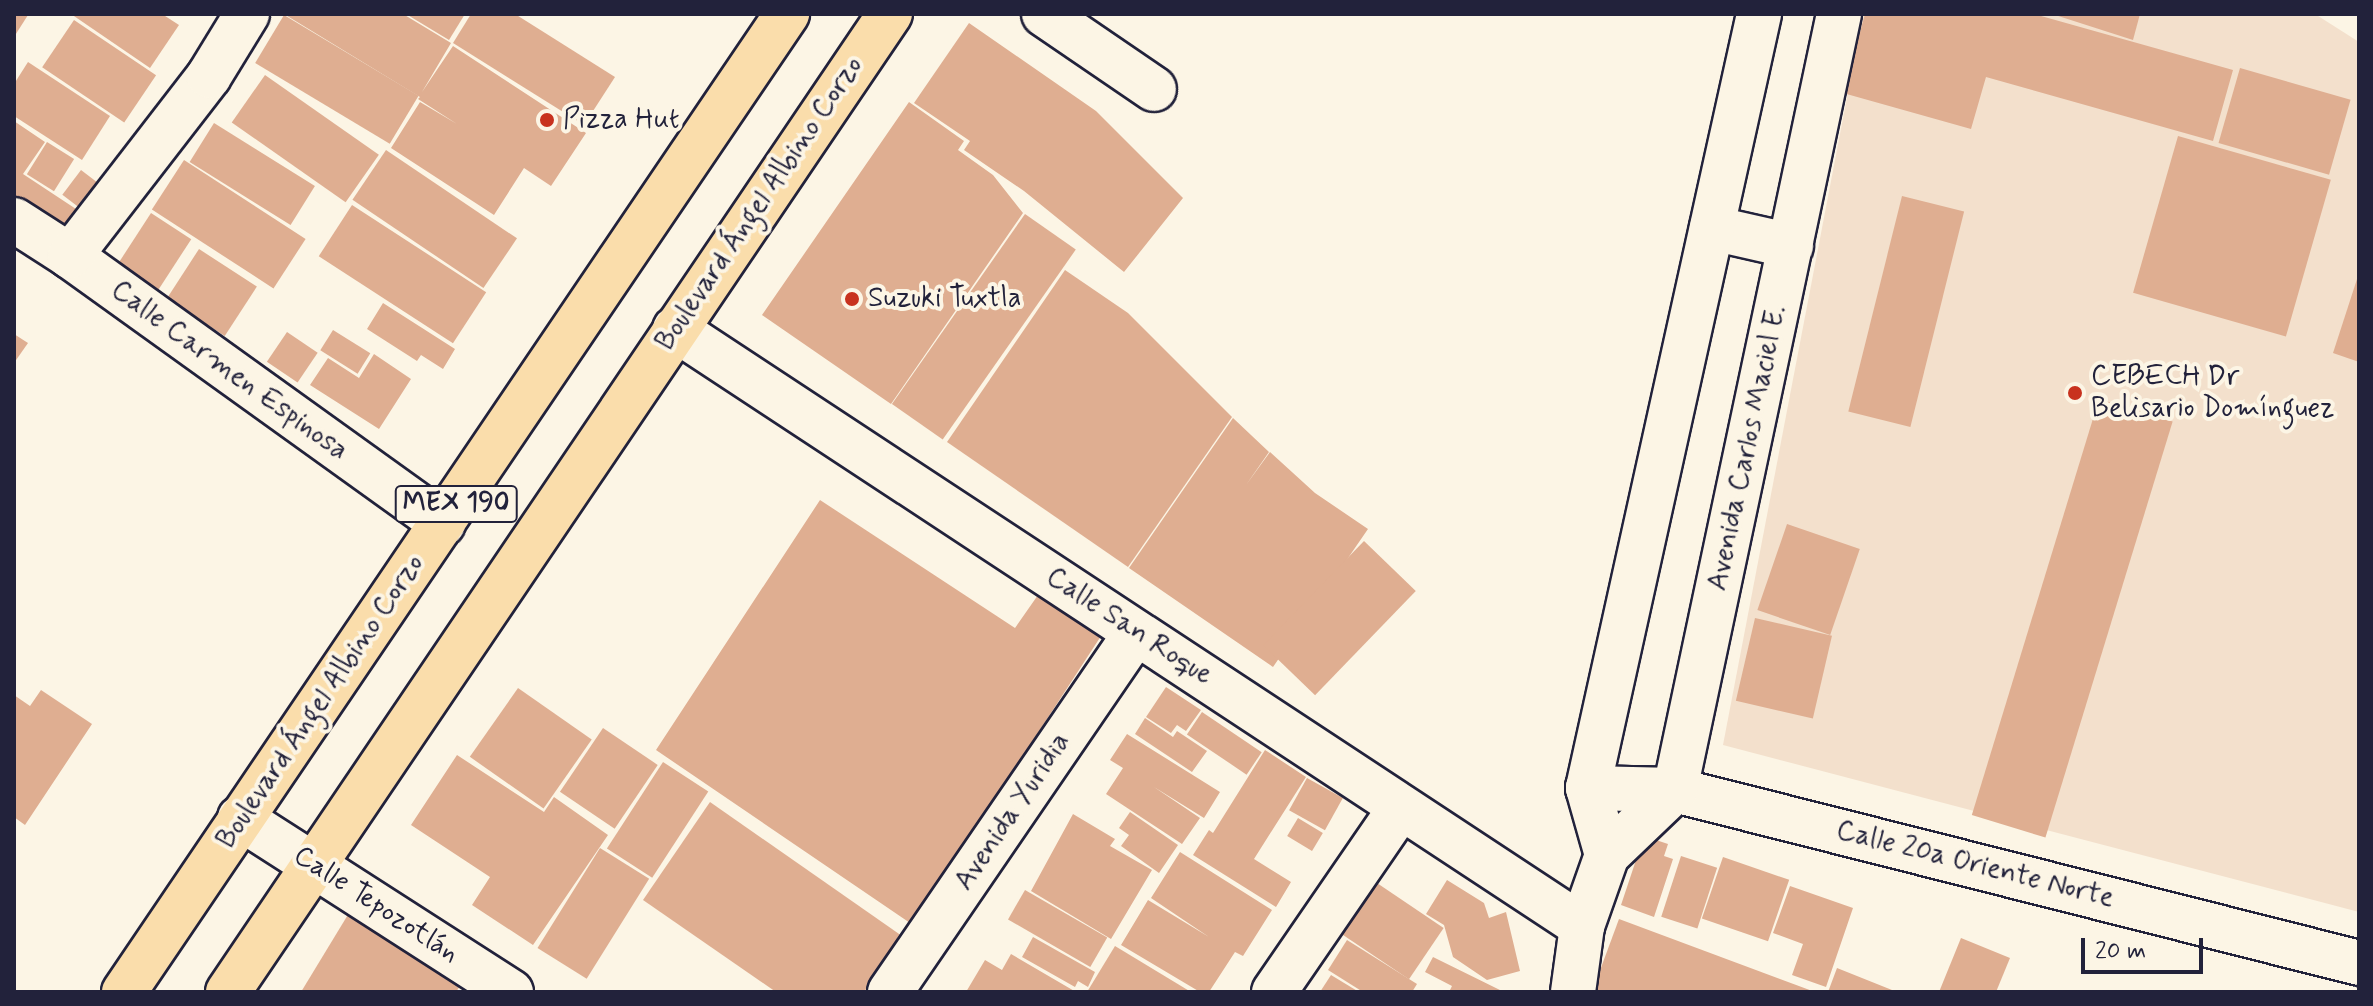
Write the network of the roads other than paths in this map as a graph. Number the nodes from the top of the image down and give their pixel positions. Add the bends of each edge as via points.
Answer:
1 (247, 14) edge
2 (787, 14) edge
3 (890, 14) edge
4 (1044, 14) edge
5 (1759, 14) edge
6 (1839, 14) edge
7 (1154, 89) dead end
8 (14, 220) edge
9 (1712, 228) junction
10 (1791, 246) junction
11 (70, 256) junction
12 (675, 329) junction
13 (443, 524) junction
14 (1136, 633) junction
15 (1588, 788) junction
16 (1675, 790) junction
17 (1401, 807) junction
18 (240, 818) junction
19 (1607, 855) junction
20 (314, 865) junction
21 (1582, 926) junction
22 (2359, 963) edge
23 (124, 992) edge
24 (228, 992) edge
25 (511, 992) edge
26 (890, 992) edge
27 (1274, 992) edge
28 (1573, 992) edge

1 - 11 street via 209,76
2 - 13 main road, Boulevard Ángel Albino Corzo / MEX 190
3 - 12 main road, Boulevard Ángel Albino Corzo / MEX 190
4 - 7 street
5 - 9 street
6 - 10 street, Avenida Carlos Maciel E.
8 - 11 street, Calle Carmen Espinosa
9 - 10 street
9 - 15 street
10 - 16 street, Avenida Carlos Maciel E.
11 - 13 street, Calle Carmen Espinosa
12 - 14 street, Calle San Roque
12 - 20 main road, Boulevard Ángel Albino Corzo / MEX 190
13 - 18 main road, Boulevard Ángel Albino Corzo / MEX 190
14 - 17 street, Calle San Roque
14 - 26 street, Avenida Yuridia
15 - 16 street, Calle 20a Oriente Norte
15 - 19 street
16 - 19 street
16 - 22 street, Calle 20a Oriente Norte
17 - 21 street, Calle San Roque
17 - 27 street
18 - 20 street, Calle Tepozotlán
18 - 23 main road, Boulevard Ángel Albino Corzo / MEX 190
19 - 21 street
20 - 24 main road, Boulevard Ángel Albino Corzo / MEX 190
20 - 25 street, Calle Tepozotlán
21 - 28 street

